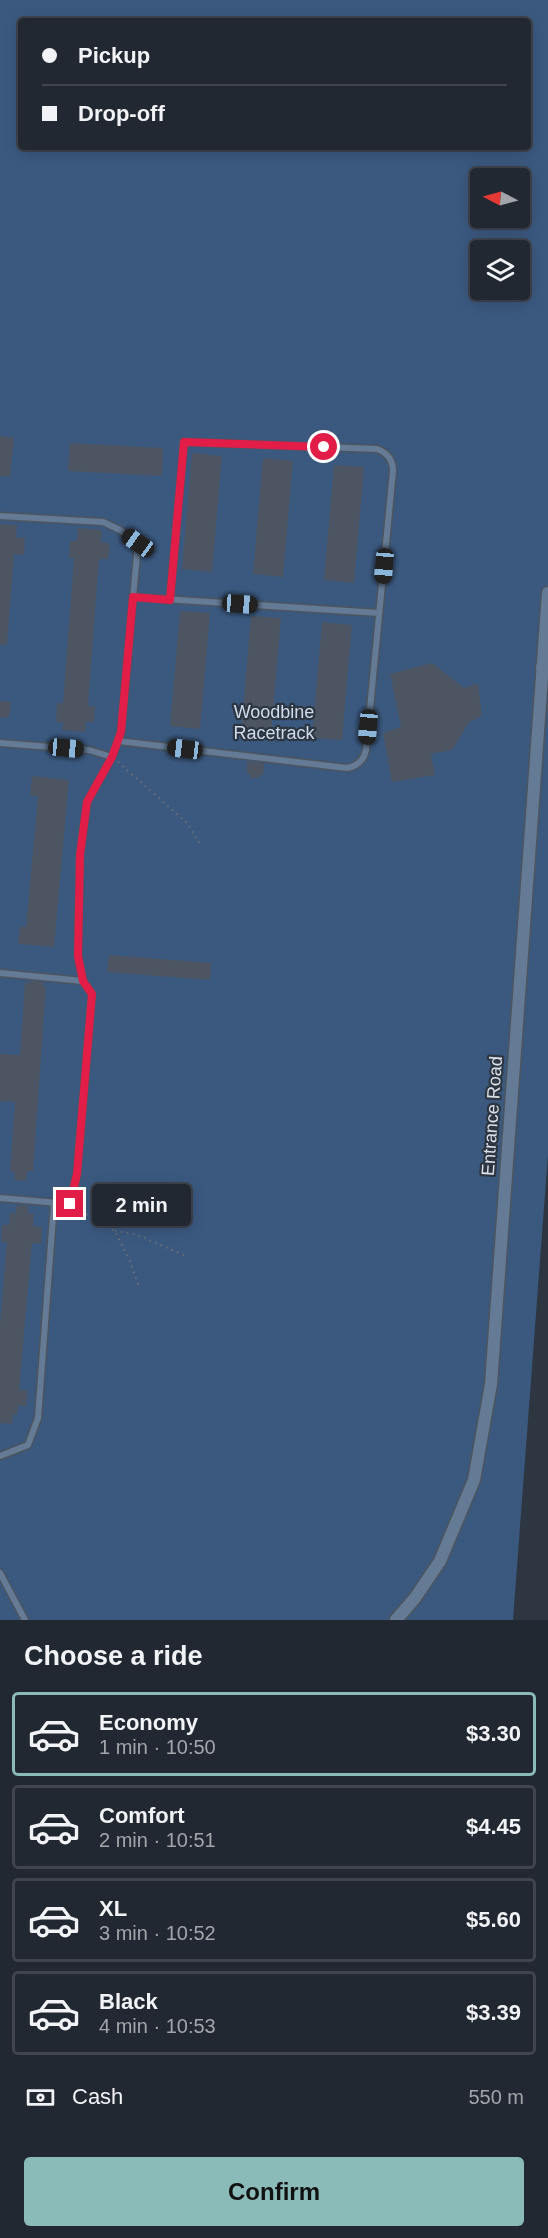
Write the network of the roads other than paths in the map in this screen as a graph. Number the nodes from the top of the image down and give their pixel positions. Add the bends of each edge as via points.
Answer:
1 (0, 516) edge
2 (548, 593) edge
3 (133, 597) junction
4 (170, 600) junction
5 (379, 614) junction
6 (545, 667) edge
7 (118, 741) junction
8 (0, 743) edge
9 (112, 757) junction
10 (0, 973) edge
11 (83, 981) junction
12 (0, 1198) edge
13 (54, 1203) junction
14 (0, 1456) edge
15 (0, 1573) edge
16 (25, 1620) edge
17 (396, 1620) edge

1 - 3 lane via 103,522 120,530 138,543
2 - 6 street, Entrance Road
3 - 4 lane
3 - 7 lane
4 - 5 lane
4 - 5 lane via 184,442 371,449 382,451 393,465
5 - 7 lane via 366,750 353,767
6 - 17 street, Entrance Road via 491,1384 474,1480 440,1561
7 - 9 lane
8 - 9 lane via 88,750
9 - 11 lane via 87,802 80,855 78,956
10 - 11 lane
11 - 13 lane via 92,994 77,1174 70,1204
12 - 13 lane
13 - 14 lane via 38,1418 27,1445
15 - 16 lane

